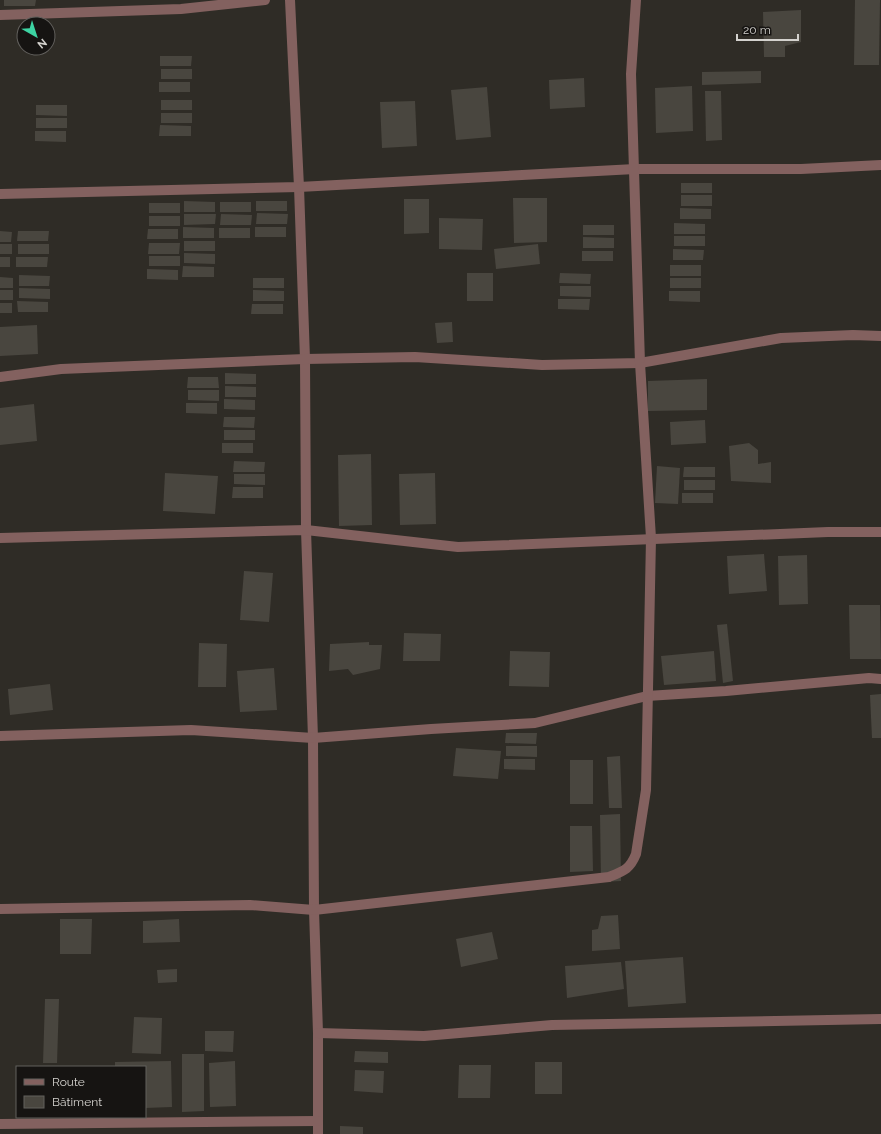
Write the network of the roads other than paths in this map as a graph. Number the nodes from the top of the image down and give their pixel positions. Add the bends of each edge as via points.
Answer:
1 (265, 0) edge
2 (290, 0) edge
3 (636, 0) edge
4 (0, 15) edge
5 (881, 165) edge
6 (635, 169) junction
7 (299, 186) junction
8 (0, 194) edge
9 (881, 336) edge
10 (305, 359) junction
11 (640, 364) junction
12 (0, 377) edge
13 (306, 530) junction
14 (881, 532) edge
15 (0, 538) edge
16 (650, 538) junction
17 (881, 678) edge
18 (647, 696) junction
19 (0, 736) edge
20 (313, 738) junction
21 (0, 909) edge
22 (314, 910) junction
23 (881, 1019) edge
24 (318, 1033) junction
25 (318, 1121) junction
26 (0, 1124) edge
27 (318, 1134) edge

1 - 4 street via 180,9
2 - 7 street
3 - 6 street via 631,74
5 - 6 street via 801,169
6 - 7 street
6 - 11 street
7 - 8 street
7 - 10 street
9 - 11 street via 781,338
10 - 11 street via 415,357 542,365
10 - 12 street via 61,369
10 - 13 street
11 - 16 street
13 - 15 street
13 - 16 street via 458,547
13 - 20 street
14 - 16 street
16 - 18 street
17 - 18 street
18 - 20 street via 535,723
18 - 22 street via 646,790 636,854 625,871 609,877
19 - 20 street via 191,730
20 - 22 street
21 - 22 street via 250,905
22 - 24 street
23 - 24 street via 552,1025 424,1036
24 - 25 street
25 - 26 street
25 - 27 street

